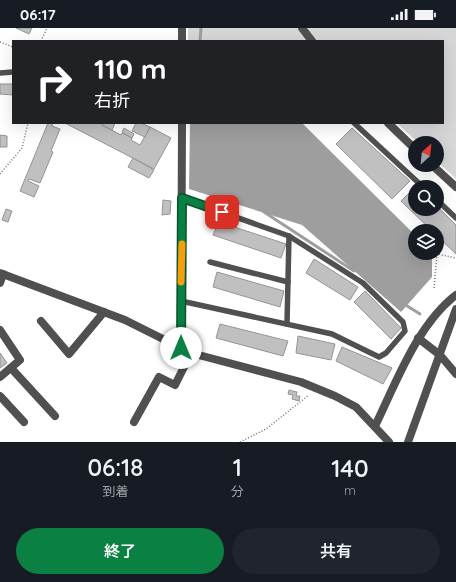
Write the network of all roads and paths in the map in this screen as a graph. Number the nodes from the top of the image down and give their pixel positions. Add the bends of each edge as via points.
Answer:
1 (47, 28) edge
2 (182, 28) edge
3 (302, 28) edge
4 (41, 40) edge
5 (182, 40) edge
6 (311, 40) edge
7 (0, 42) edge
8 (12, 47) edge
9 (12, 72) edge
10 (0, 73) edge
11 (28, 124) edge
12 (182, 124) edge
13 (355, 124) edge
14 (389, 124) edge
15 (408, 142) edge
16 (439, 172) edge
17 (0, 174) edge
18 (415, 180) edge
19 (456, 188) edge
20 (182, 198) junction
21 (444, 207) edge
22 (456, 218) edge
23 (289, 236) junction
24 (456, 258) edge
25 (210, 262) dead end
26 (2, 273) edge
27 (288, 282) junction
28 (0, 283) edge
29 (434, 288) dead end
30 (456, 295) edge
31 (181, 301) junction
32 (456, 309) edge
33 (104, 312) junction
34 (41, 321) dead end
35 (287, 324) junction
36 (0, 330) edge
37 (418, 338) junction
38 (181, 348) junction
39 (192, 353) junction
40 (440, 355) junction
41 (11, 368) junction
42 (456, 374) edge
43 (0, 377) edge
44 (317, 388) junction
45 (0, 396) edge
46 (55, 416) dead end
47 (24, 422) dead end
48 (134, 422) dead end
49 (375, 426) junction
50 (240, 442) edge
51 (390, 442) edge
52 (408, 442) edge

1 - 4 path
2 - 5 street
3 - 6 street
7 - 8 path
9 - 10 lane
11 - 17 path via 22,148
12 - 20 street
13 - 18 lane
14 - 15 street
16 - 19 street
20 - 23 lane
20 - 31 street
21 - 22 lane
23 - 27 lane
23 - 35 lane via 363,283 403,322 405,330 386,353 379,357 332,334
24 - 29 path via 437,254
25 - 27 lane
26 - 28 street
26 - 33 street
27 - 35 lane
30 - 37 street via 446,302
31 - 35 lane
31 - 38 street
32 - 40 street
33 - 34 street via 70,354
33 - 38 street
36 - 41 street via 20,360
37 - 40 street
37 - 49 street
38 - 39 street
39 - 44 street
39 - 48 street via 175,385 159,377
40 - 42 street
40 - 52 street
41 - 43 street
41 - 46 street
44 - 49 street via 356,407
44 - 50 path via 266,430
45 - 47 street
49 - 51 street

